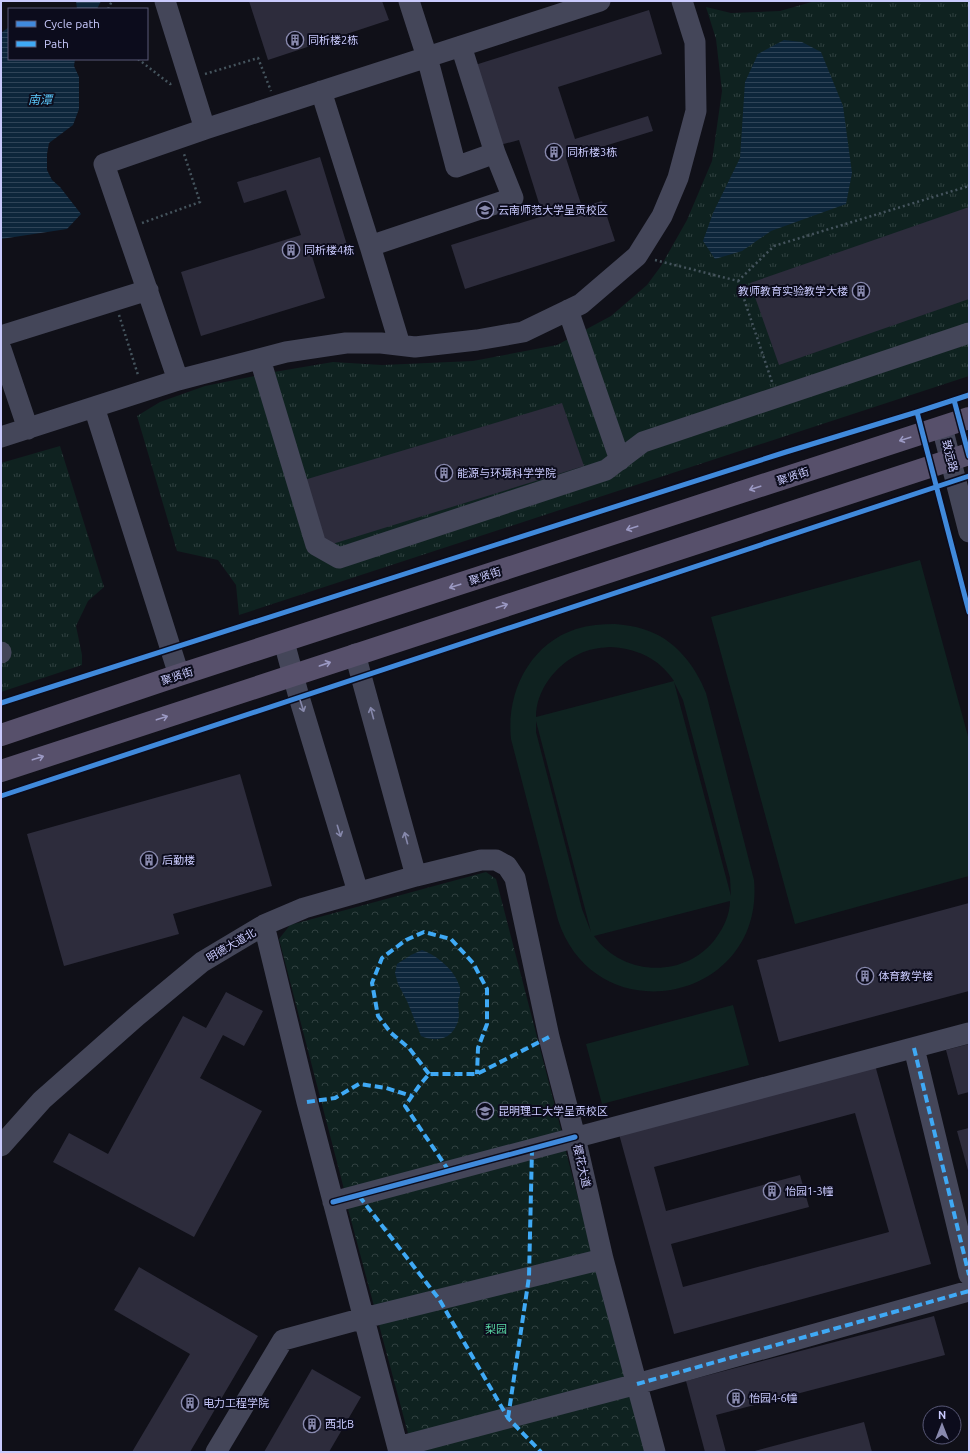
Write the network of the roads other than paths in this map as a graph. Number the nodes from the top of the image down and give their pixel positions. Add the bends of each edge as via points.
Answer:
1 (165, 1) edge
2 (409, 1) edge
3 (600, 1) edge
4 (682, 1) edge
5 (461, 46) junction
6 (427, 57) junction
7 (321, 91) junction
8 (205, 129) junction
9 (495, 153) junction
10 (370, 246) junction
11 (148, 290) junction
12 (568, 310) junction
13 (969, 333) edge
14 (1, 336) edge
15 (400, 345) junction
16 (1, 349) edge
17 (260, 359) junction
18 (178, 380) junction
19 (94, 407) junction
20 (969, 418) edge
21 (942, 427) junction
22 (28, 428) junction
23 (1, 437) edge
24 (960, 457) edge
25 (620, 460) junction
26 (969, 532) edge
27 (284, 642) junction
28 (355, 654) junction
29 (179, 675) junction
30 (293, 675) junction
31 (1, 735) edge
32 (1, 771) edge
33 (416, 876) junction
34 (514, 878) joint
35 (358, 892) junction
36 (264, 925) junction
37 (969, 1034) edge
38 (914, 1048) junction
39 (575, 1137) junction
40 (1, 1146) edge
41 (333, 1202) junction
42 (603, 1259) junction
43 (969, 1275) edge
44 (969, 1291) edge
45 (364, 1318) junction
46 (637, 1384) junction
47 (399, 1449) edge
48 (216, 1452) edge
49 (655, 1452) edge

1 - 8 street
2 - 6 street
3 - 5 street
4 - 12 street via 694,42 696,111 678,178 662,216 637,256 581,304
5 - 6 street
5 - 9 street
6 - 7 street
6 - 9 street via 456,167
7 - 8 street
7 - 10 street
8 - 11 street via 104,164
9 - 10 street via 513,198
10 - 15 street
11 - 14 street
11 - 18 street
12 - 15 street via 522,332 415,347
12 - 25 street
13 - 25 street via 643,442
15 - 17 street via 346,343 286,352
16 - 22 street
17 - 18 street
17 - 25 street via 316,545 339,558 606,470
18 - 19 street
19 - 22 street
19 - 29 street
20 - 21 main road, 聚贤街
21 - 24 street, 致远路
21 -> 27 main road, 聚贤街
22 - 23 street
24 - 26 street, 致远路
28 -> 24 main road
27 - 29 main road, 聚贤街
27 - 30 street
30 -> 28 main road
33 -> 28 street
29 - 31 main road, 聚贤街
32 -> 30 main road
30 -> 35 street
33 - 34 street, 明德大道北 via 481,860 496,860 507,866
33 - 35 street, 明德大道北
34 - 39 street, 樱花大道 via 548,1037
35 - 36 street, 明德大道北 via 304,908
36 - 40 street, 明德大道北 via 202,962 136,1016 42,1100
36 - 41 street
37 - 38 street
38 - 39 street
38 - 43 street
39 - 41 street
39 - 42 street, 樱花大道
41 - 45 street
42 - 45 street
42 - 46 street, 樱花大道
44 - 46 street
45 - 47 street
45 - 48 street via 283,1340
46 - 47 street
46 - 49 street, 樱花大道

